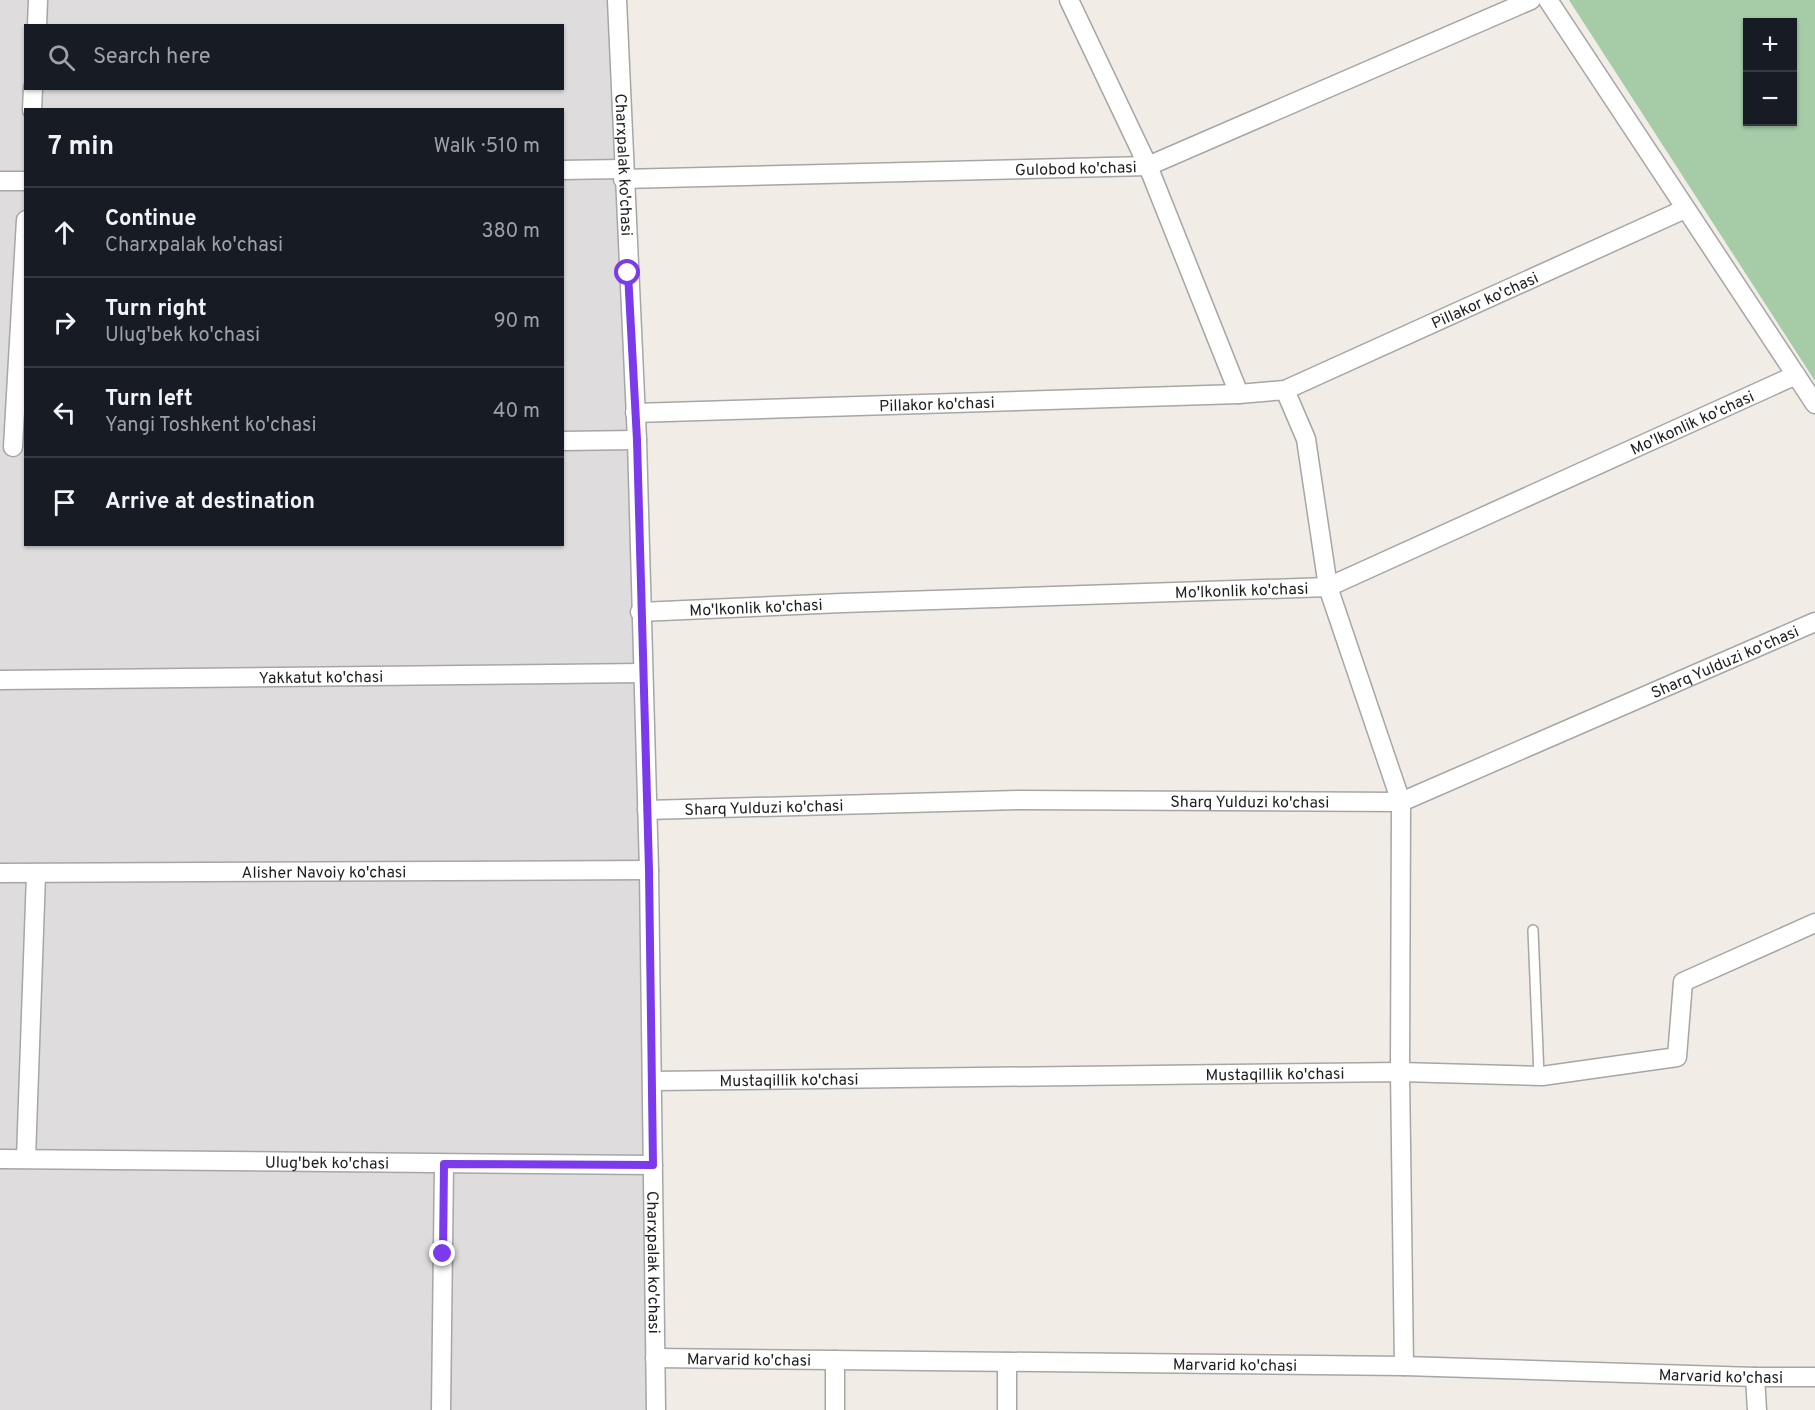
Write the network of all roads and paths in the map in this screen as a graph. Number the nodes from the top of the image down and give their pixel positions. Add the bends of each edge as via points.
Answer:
1 (38, 0) edge
2 (617, 0) edge
3 (1069, 0) edge
4 (1531, 0) edge
5 (1548, 0) edge
6 (37, 24) edge
7 (33, 90) edge
8 (32, 108) edge
9 (1148, 166) junction
10 (564, 170) edge
11 (623, 174) junction
12 (0, 181) edge
13 (24, 181) edge
14 (1685, 209) junction
15 (24, 254) edge
16 (1796, 375) junction
17 (1285, 390) junction
18 (1239, 394) junction
19 (1815, 404) edge
20 (635, 412) junction
21 (637, 440) junction
22 (564, 441) edge
23 (13, 447) edge
24 (1328, 587) junction
25 (640, 612) junction
26 (1815, 622) edge
27 (643, 673) junction
28 (0, 680) edge
29 (1401, 802) junction
30 (647, 810) junction
31 (649, 870) junction
32 (0, 873) edge
33 (36, 874) junction
34 (1815, 923) edge
35 (1533, 930) dead end
36 (1400, 1072) junction
37 (1539, 1076) junction
38 (653, 1081) junction
39 (0, 1158) edge
40 (26, 1158) junction
41 (444, 1164) junction
42 (653, 1165) junction
43 (655, 1358) junction
44 (835, 1360) junction
45 (1007, 1362) junction
46 (1404, 1366) junction
47 (1755, 1377) junction
48 (1815, 1377) edge
49 (441, 1410) edge
50 (656, 1410) edge
51 (835, 1410) edge
52 (1007, 1410) edge
53 (1757, 1410) edge

1 - 6 street
2 - 11 street, Charxpalak ko'chasi
3 - 9 street
4 - 9 street, Gulobod ko'chasi
5 - 14 street
7 - 8 street
9 - 11 street, Gulobod ko'chasi
9 - 18 street
10 - 11 street, Gulobod ko'chasi
11 - 20 street, Charxpalak ko'chasi
12 - 13 street
14 - 16 street
14 - 17 street, Pillakor ko'chasi
15 - 23 street
16 - 19 street
16 - 24 street, Mo'lkonlik ko'chasi
17 - 18 street, Pillakor ko'chasi
17 - 24 street via 1306,440
18 - 20 street, Pillakor ko'chasi
20 - 21 street, Charxpalak ko'chasi
21 - 22 street
21 - 25 street, Charxpalak ko'chasi
24 - 25 street, Mo'lkonlik ko'chasi
24 - 29 street
25 - 27 street, Charxpalak ko'chasi
26 - 29 street, Sharq Yulduzi ko'chasi
27 - 28 street, Yakkatut ko'chasi
27 - 30 street, Charxpalak ko'chasi
29 - 30 street, Sharq Yulduzi ko'chasi via 1018,800
29 - 36 street
30 - 31 street, Charxpalak ko'chasi
31 - 33 street, Alisher Navoiy ko'chasi
31 - 38 street, Charxpalak ko'chasi
32 - 33 street, Alisher Navoiy ko'chasi
33 - 40 street
34 - 37 street, Mustaqillik ko'chasi via 1683,982 1677,1057
35 - 37 lane
36 - 37 street, Mustaqillik ko'chasi
36 - 38 street, Mustaqillik ko'chasi
36 - 46 street
38 - 42 street, Charxpalak ko'chasi
39 - 40 street, Ulug'bek ko'chasi
40 - 41 street, Ulug'bek ko'chasi
41 - 42 street, Ulug'bek ko'chasi
41 - 49 street
42 - 43 street, Charxpalak ko'chasi
43 - 44 street, Marvarid ko'chasi
43 - 50 street, Charxpalak ko'chasi
44 - 45 street, Marvarid ko'chasi
44 - 51 street
45 - 46 street, Marvarid ko'chasi
45 - 52 street
46 - 47 street, Marvarid ko'chasi
47 - 48 street, Marvarid ko'chasi
47 - 53 street

